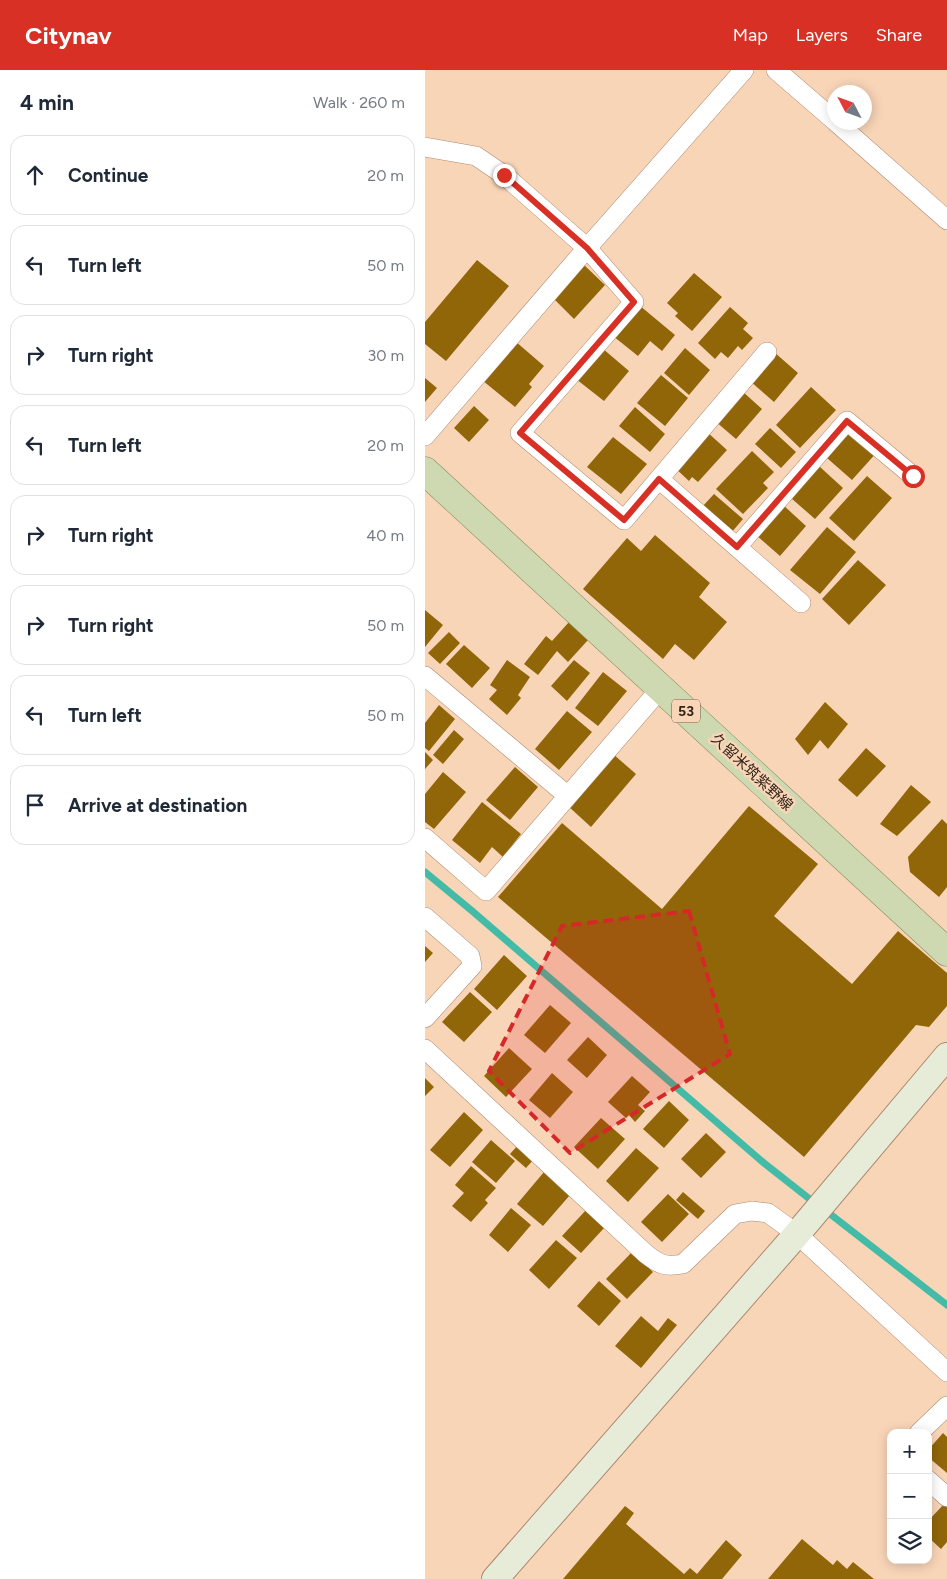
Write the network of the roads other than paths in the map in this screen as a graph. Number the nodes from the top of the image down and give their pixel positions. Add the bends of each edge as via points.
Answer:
1 (744, 70) edge
2 (776, 70) edge
3 (827, 115) edge
4 (844, 130) edge
5 (425, 148) edge
6 (947, 220) edge
7 (587, 248) junction
8 (767, 352) dead end
9 (425, 436) edge
10 (425, 471) edge
11 (913, 476) dead end
12 (659, 479) junction
13 (737, 547) junction
14 (801, 602) dead end
15 (425, 676) edge
16 (661, 688) junction
17 (569, 796) junction
18 (425, 838) edge
19 (425, 917) edge
20 (947, 952) edge
21 (425, 1018) edge
22 (425, 1049) edge
23 (947, 1056) edge
24 (797, 1234) junction
25 (947, 1372) edge
26 (947, 1406) edge
27 (923, 1429) edge
28 (932, 1484) edge
29 (947, 1498) edge
30 (495, 1579) edge

1 - 7 street
2 - 3 street
4 - 6 street
5 - 7 street via 476,156 504,175
7 - 9 street
7 - 12 street via 634,302 520,433 624,520
8 - 12 street
10 - 16 main road, 久留米筑紫野線 / 53
11 - 13 street via 847,421
12 - 13 street
13 - 14 street
15 - 17 street
16 - 17 street
16 - 20 main road, 久留米筑紫野線 / 53
17 - 18 street via 486,891
19 - 21 street via 470,956 472,966
22 - 24 street via 660,1264 683,1264 735,1214 768,1213
23 - 24 street
24 - 25 street
24 - 30 street
26 - 27 street
28 - 29 street

